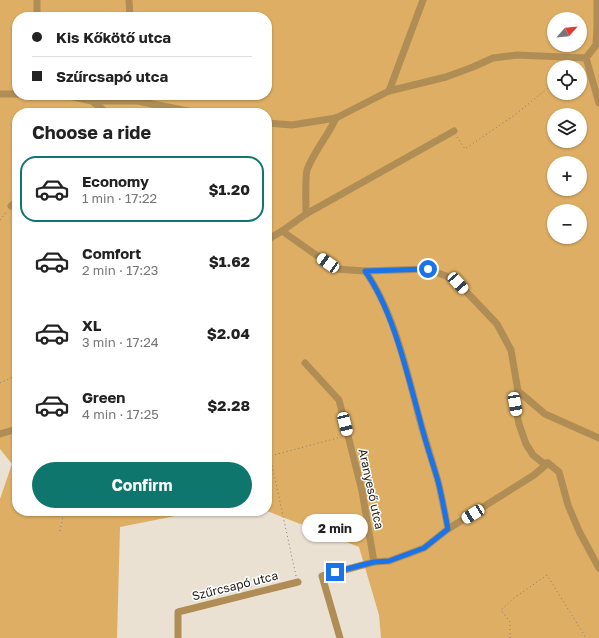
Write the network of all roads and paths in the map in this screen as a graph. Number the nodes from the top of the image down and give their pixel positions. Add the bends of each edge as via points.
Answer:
1 (37, 0) edge
2 (129, 0) edge
3 (423, 0) edge
4 (597, 0) edge
5 (37, 12) edge
6 (130, 12) edge
7 (586, 58) junction
8 (547, 89) edge
9 (389, 91) junction
10 (0, 94) edge
11 (12, 94) edge
12 (92, 100) edge
13 (145, 100) edge
14 (599, 103) edge
15 (101, 108) edge
16 (178, 108) edge
17 (336, 118) junction
18 (272, 123) edge
19 (454, 131) joint
20 (11, 206) edge
21 (306, 214) junction
22 (0, 220) edge
23 (282, 231) junction
24 (272, 237) edge
25 (365, 271) junction
26 (304, 363) dead end
27 (12, 377) edge
28 (0, 383) edge
29 (518, 391) junction
30 (12, 430) edge
31 (0, 434) edge
32 (348, 436) junction
33 (599, 438) edge
34 (272, 455) edge
35 (548, 463) junction
36 (272, 465) edge
37 (63, 516) edge
38 (448, 529) junction
39 (60, 531) dead end
40 (374, 562) junction
41 (599, 568) edge
42 (298, 582) joint
43 (178, 638) edge
44 (340, 638) edge
45 (510, 638) edge
46 (586, 638) edge

1 - 5 street
2 - 6 street
3 - 9 street
4 - 7 street via 596,45
7 - 9 street via 517,55 493,58 446,77
7 - 14 street
8 - 19 path via 516,114 465,149
9 - 17 street
10 - 11 street
12 - 15 street
13 - 16 street
17 - 18 street via 292,125
17 - 21 street via 307,171
19 - 21 street
20 - 22 path
21 - 23 street
23 - 24 street
23 - 25 street via 336,269
25 - 29 street via 428,269 458,283 497,324 511,350
25 - 38 street via 375,285 404,361
26 - 32 street, Aranyeső utca via 339,400
27 - 28 path
29 - 33 street via 545,414
29 - 35 street via 515,404 526,444 533,455 543,463
30 - 31 street
32 - 34 path
32 - 40 street, Aranyeső utca via 362,491
35 - 38 street via 528,479
35 - 41 street via 559,472 568,506
36 - 42 path
37 - 39 path
38 - 40 street via 424,548 389,561
40 - 44 street via 322,576
42 - 43 street, Szűrcsapó utca via 178,612
45 - 46 path via 510,622 501,610 547,575

